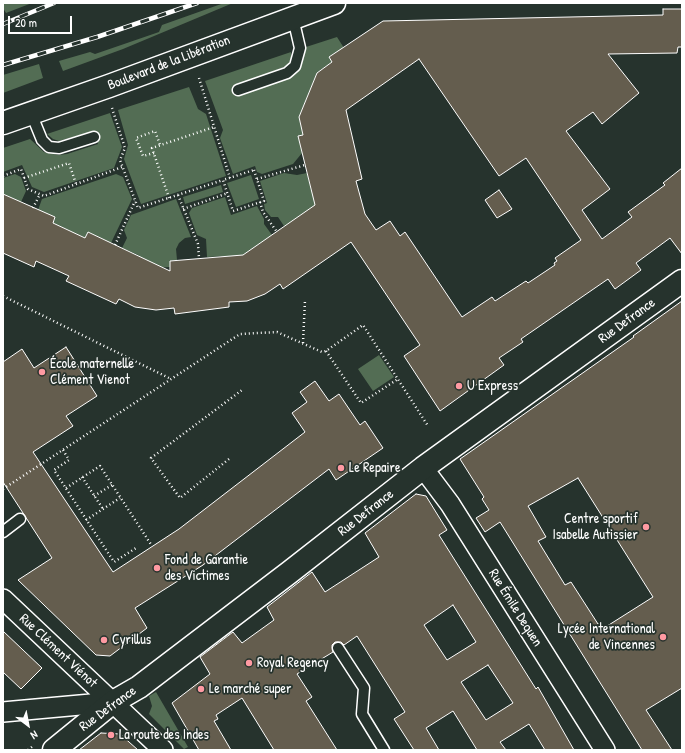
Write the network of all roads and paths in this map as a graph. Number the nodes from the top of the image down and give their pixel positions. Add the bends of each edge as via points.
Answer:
1 (334, 3) edge
2 (293, 18) junction
3 (199, 78) dead end
4 (238, 90) dead end
5 (113, 110) dead end
6 (31, 113) junction
7 (3, 123) edge
8 (214, 127) junction
9 (94, 137) dead end
10 (160, 145) junction
11 (154, 153) junction
12 (305, 165) dead end
13 (122, 167) junction
14 (3, 176) edge
15 (24, 178) junction
16 (230, 178) junction
17 (257, 179) junction
18 (223, 180) junction
19 (76, 184) junction
20 (40, 194) junction
21 (228, 194) junction
22 (178, 195) junction
23 (169, 198) junction
24 (135, 201) junction
25 (260, 202) junction
26 (33, 208) dead end
27 (183, 209) junction
28 (277, 232) dead end
29 (115, 245) dead end
30 (199, 258) dead end
31 (682, 281) edge
32 (3, 296) edge
33 (304, 300) dead end
34 (303, 343) junction
35 (326, 351) junction
36 (172, 379) junction
37 (398, 379) junction
38 (242, 390) dead end
39 (428, 426) dead end
40 (63, 450) junction
41 (229, 459) dead end
42 (422, 468) junction
43 (82, 477) junction
44 (112, 485) junction
45 (66, 488) junction
46 (3, 489) edge
47 (94, 496) junction
48 (120, 498) junction
49 (103, 509) junction
50 (20, 519) dead end
51 (86, 520) junction
52 (3, 532) edge
53 (152, 546) dead end
54 (136, 548) dead end
55 (3, 599) edge
56 (338, 648) dead end
57 (113, 702) junction
58 (3, 712) edge
59 (54, 750) edge
60 (163, 750) edge
61 (384, 750) edge
62 (605, 750) edge

1 - 2 main road, Boulevard de la Libération
2 - 4 lane via 300,48 295,66 287,72
2 - 6 main road, Boulevard de la Libération
3 - 8 path
5 - 13 path via 125,148 120,160
6 - 7 main road, Boulevard de la Libération
6 - 9 lane via 42,140 48,147 59,148
8 - 10 path
8 - 16 path
10 - 11 path via 152,148
10 - 11 path via 155,131 136,138 143,156
11 - 23 path
12 - 17 path
13 - 19 path
13 - 24 path
14 - 15 path via 21,170
15 - 19 path via 69,163
15 - 20 path via 28,189
16 - 17 path via 254,170
16 - 18 path
17 - 25 path via 264,201
18 - 21 path
18 - 22 path
19 - 20 path via 44,196
20 - 26 path
21 - 25 path via 233,211
21 - 27 path
22 - 23 path
22 - 27 path
23 - 24 path via 138,208
24 - 29 path
25 - 28 path via 263,212
27 - 30 path via 198,244
31 - 42 main road, Rue Defrance
32 - 36 path
33 - 34 path
34 - 35 path via 322,352
34 - 36 path via 277,332 240,334
35 - 37 path via 361,403
35 - 37 path via 363,326
36 - 40 path
37 - 39 path
38 - 41 path via 152,458 180,498
40 - 45 path via 69,460 54,470
40 - 46 path
42 - 57 main road, Rue Defrance via 292,577 139,687
42 - 62 street, Rue Émile Dequen via 450,504
43 - 44 path via 100,466
43 - 45 path
43 - 47 path
44 - 47 path
44 - 48 path
45 - 51 path
47 - 49 path
48 - 49 path
48 - 53 path
49 - 51 path
50 - 52 lane
51 - 54 path via 114,562
55 - 57 street, Rue Clément Viénot
56 - 61 lane via 364,688 362,714
57 - 58 street
57 - 59 main road, Rue Defrance
57 - 60 street, Rue Clément Viénot

